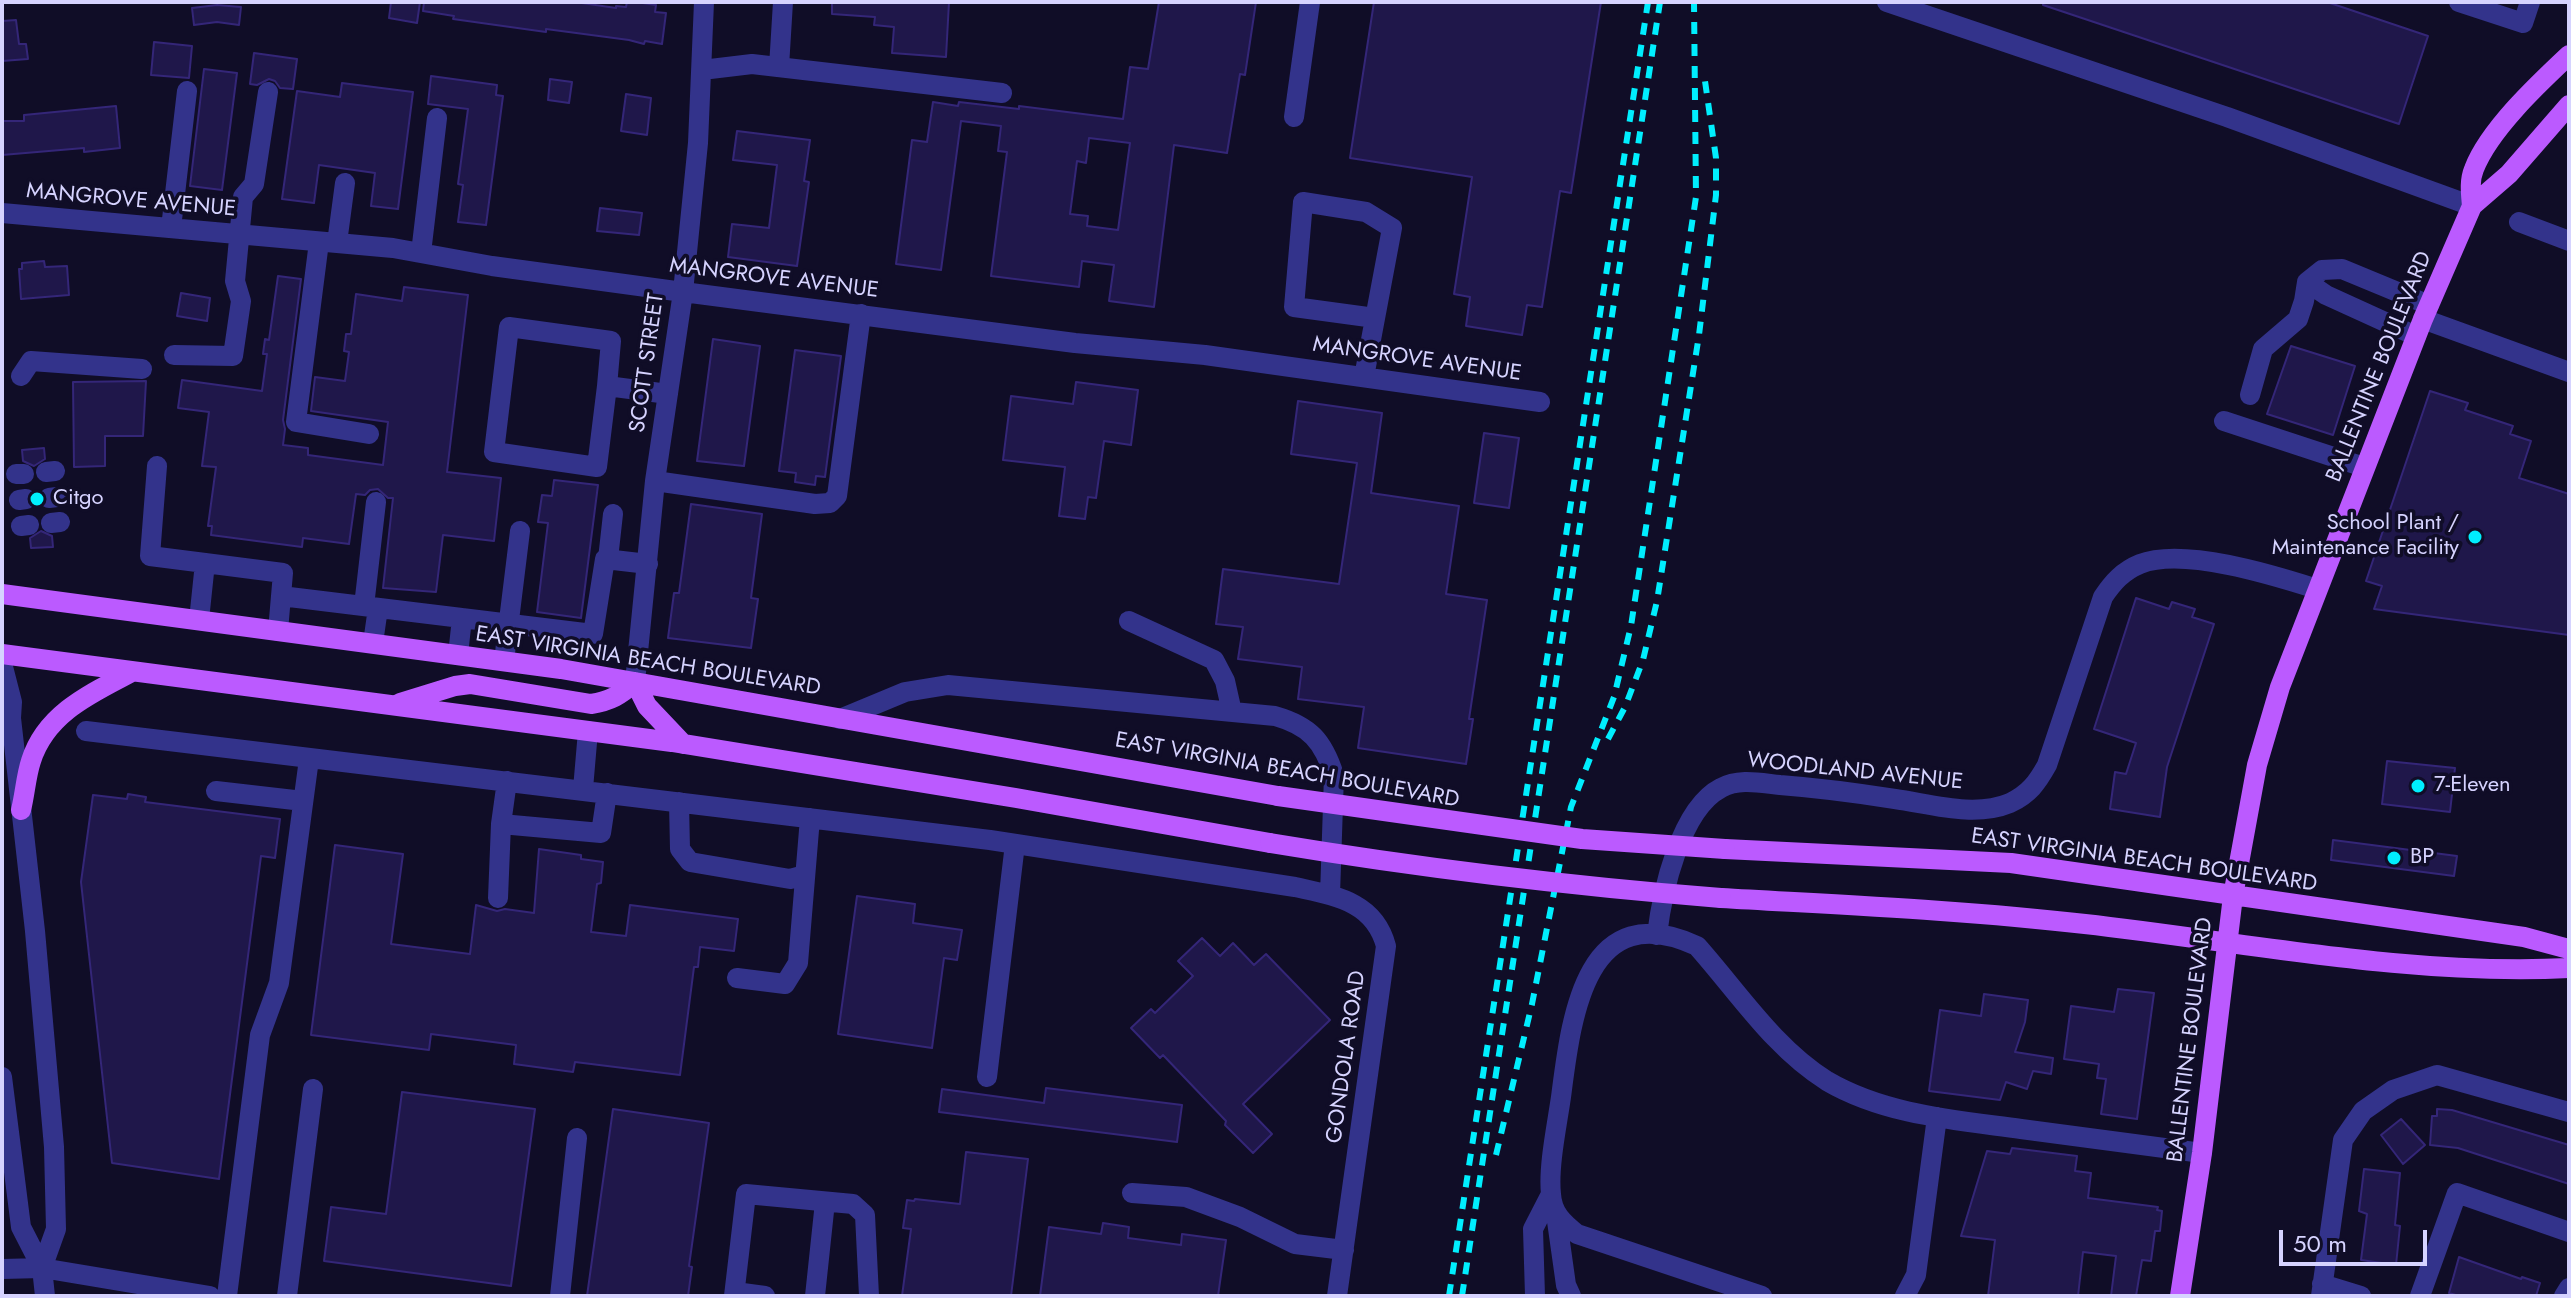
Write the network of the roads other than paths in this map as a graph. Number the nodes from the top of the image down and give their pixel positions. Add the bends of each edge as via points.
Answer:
1 (704, 2) edge
2 (783, 2) edge
3 (1310, 2) edge
4 (1887, 2) edge
5 (2459, 2) edge
6 (2530, 2) edge
7 (2569, 55) edge
8 (779, 67) junction
9 (702, 70) junction
10 (187, 91) dead end
11 (268, 92) dead end
12 (1002, 93) dead end
13 (2569, 105) edge
14 (1294, 117) dead end
15 (437, 118) dead end
16 (345, 183) dead end
17 (2472, 206) junction
18 (2, 213) edge
19 (2519, 222) dead end
20 (171, 228) junction
21 (240, 235) junction
22 (2569, 241) edge
23 (328, 243) junction
24 (421, 253) junction
25 (2307, 282) junction
26 (683, 292) junction
27 (861, 314) junction
28 (1375, 318) junction
29 (2423, 320) junction
30 (174, 355) dead end
31 (142, 369) dead end
32 (2569, 372) edge
33 (21, 376) dead end
34 (1364, 377) junction
35 (607, 386) junction
36 (668, 394) junction
37 (2250, 395) dead end
38 (1540, 402) dead end
39 (2224, 421) dead end
40 (369, 434) dead end
41 (157, 466) dead end
42 (2364, 467) junction
43 (655, 481) junction
44 (376, 502) dead end
45 (613, 514) dead end
46 (520, 531) dead end
47 (608, 559) junction
48 (205, 563) junction
49 (648, 564) junction
50 (2317, 589) junction
51 (2, 594) edge
52 (281, 596) junction
53 (371, 607) junction
54 (462, 618) junction
55 (199, 620) junction
56 (1129, 621) dead end
57 (508, 624) junction
58 (278, 631) junction
59 (373, 643) junction
60 (2, 654) edge
61 (458, 655) junction
62 (504, 661) junction
63 (2, 663) edge
64 (132, 672) junction
65 (635, 682) junction
66 (393, 705) junction
67 (1232, 712) junction
68 (840, 719) junction
69 (86, 731) dead end
70 (588, 731) junction
71 (683, 744) junction
72 (309, 759) junction
73 (507, 781) junction
74 (583, 789) junction
75 (216, 791) dead end
76 (607, 793) junction
77 (303, 801) junction
78 (679, 802) junction
79 (21, 810) junction
80 (810, 818) junction
81 (501, 824) junction
82 (1015, 844) junction
83 (805, 875) junction
84 (1330, 895) junction
85 (2233, 896) junction
86 (498, 898) dead end
87 (1657, 935) junction
88 (2225, 942) junction
89 (2569, 949) edge
90 (2569, 968) edge
91 (737, 978) dead end
92 (2, 1077) edge
93 (987, 1077) dead end
94 (313, 1089) dead end
95 (2569, 1112) edge
96 (1937, 1117) junction
97 (577, 1138) dead end
98 (2202, 1153) junction
99 (1132, 1193) dead end
100 (825, 1202) junction
101 (1553, 1204) junction
102 (2569, 1232) edge
103 (1344, 1250) junction
104 (42, 1268) junction
105 (2, 1269) edge
106 (2569, 1288) edge
107 (2321, 1290) edge
108 (1909, 1291) edge
109 (735, 1294) edge
110 (45, 1296) edge
111 (210, 1296) edge
112 (227, 1296) edge
113 (287, 1296) edge
114 (560, 1296) edge
115 (765, 1296) edge
116 (815, 1296) edge
117 (869, 1296) edge
118 (1337, 1296) edge
119 (1535, 1296) edge
120 (1571, 1296) edge
121 (1762, 1296) edge
122 (2180, 1296) edge
123 (2361, 1296) edge
124 (2420, 1296) edge
125 (2564, 1296) edge

1 - 9 street, SCOTT STREET
2 - 8 street
3 - 14 street
4 - 17 street
5 - 6 street via 2523,23
7 - 17 main road, BALLENTINE BOULEVARD via 2531,91 2483,150 2472,172
8 - 9 street via 752,64
8 - 12 street
9 - 26 street, SCOTT STREET
10 - 20 street
11 - 21 street via 254,184 243,197
13 - 17 main road, BALLENTINE BOULEVARD via 2509,174
15 - 24 street
16 - 23 street
17 - 29 main road, BALLENTINE BOULEVARD
18 - 20 street, MANGROVE AVENUE
19 - 22 street
20 - 21 street, MANGROVE AVENUE
21 - 23 street, MANGROVE AVENUE
21 - 30 street via 235,281 241,301 233,356
23 - 24 street, MANGROVE AVENUE
23 - 40 street via 296,422
24 - 26 street, MANGROVE AVENUE
25 - 29 street via 2326,295
25 - 29 street via 2322,270 2342,269
25 - 37 street via 2298,319 2263,349
26 - 27 street, MANGROVE AVENUE
26 - 36 street, SCOTT STREET
27 - 34 street, MANGROVE AVENUE
27 - 43 street via 837,496 830,503
28 - 28 street via 1392,228 1366,212 1303,202 1294,307
28 - 34 street
29 - 32 street
29 - 42 main road, BALLENTINE BOULEVARD
31 - 33 street via 31,361
34 - 38 street, MANGROVE AVENUE
35 - 35 street via 611,341 509,327 494,452 597,467
35 - 36 street
36 - 43 street, SCOTT STREET
39 - 42 street
41 - 48 street via 150,556
42 - 50 main road, BALLENTINE BOULEVARD
43 - 49 street, SCOTT STREET
44 - 53 street
45 - 47 street
46 - 57 street
47 - 49 street
47 - 57 street via 593,634
48 - 52 street via 283,573
48 - 55 street
49 - 65 street, SCOTT STREET
50 - 85 main road, BALLENTINE BOULEVARD via 2257,765
50 - 87 street, WOODLAND AVENUE via 2183,558 2162,558 2126,571 2103,597 2047,765 2027,794 2007,804 1954,809 1816,788 1733,782 1709,796 1678,846 1662,896
51 - 55 main road, EAST VIRGINIA BEACH BOULEVARD
52 - 53 street
52 - 58 street
53 - 54 street
53 - 59 street
54 - 57 street
54 - 61 street
55 - 58 main road, EAST VIRGINIA BEACH BOULEVARD
56 - 67 street via 1214,660
57 - 62 street
58 - 59 main road, EAST VIRGINIA BEACH BOULEVARD
59 - 61 main road, EAST VIRGINIA BEACH BOULEVARD
60 - 64 main road
61 - 62 main road, EAST VIRGINIA BEACH BOULEVARD
62 - 65 main road, EAST VIRGINIA BEACH BOULEVARD
63 - 79 street via 12,702
64 - 66 main road
64 - 79 main road via 77,701 44,734 32,759
65 - 66 main road via 621,695 591,704 470,684
65 - 68 main road, EAST VIRGINIA BEACH BOULEVARD
65 - 71 main road via 647,706
66 - 70 main road
67 - 68 street via 948,685 905,692
67 - 84 street via 1296,722 1319,741 1334,775
68 - 85 main road, EAST VIRGINIA BEACH BOULEVARD, bridge via 1278,796 1582,839 2011,863
69 - 72 street
70 - 71 main road
70 - 74 street
71 - 88 main road, bridge via 1406,865 1589,887 2083,923
72 - 73 street
72 - 77 street
73 - 74 street
73 - 81 street
74 - 76 street
75 - 77 street
76 - 78 street
76 - 81 street via 601,833
77 - 112 street via 279,983 260,1035
78 - 80 street
78 - 83 street via 680,849 690,862 790,879
79 - 104 street via 54,1147 56,1229
80 - 82 street
80 - 83 street
81 - 86 street
82 - 84 street
82 - 93 street
83 - 91 street via 798,963 785,984
84 - 103 street, GONDOLA ROAD via 1373,916 1386,946
85 - 88 main road, BALLENTINE BOULEVARD
85 - 89 main road, EAST VIRGINIA BEACH BOULEVARD via 2524,937
87 - 96 street via 1697,946 1778,1041 1828,1081 1862,1098
87 - 101 street via 1628,938 1608,949 1587,976 1565,1063
88 - 90 main road via 2421,965
88 - 98 main road, BALLENTINE BOULEVARD
92 - 104 street via 21,1227
94 - 113 street
95 - 107 street via 2437,1075 2393,1090 2363,1111 2343,1140
96 - 98 street
96 - 108 street
97 - 114 street
98 - 122 main road, BALLENTINE BOULEVARD
99 - 103 street via 1186,1197 1295,1244
100 - 109 street via 746,1194
100 - 116 street
100 - 117 street via 853,1204 865,1215
101 - 119 street via 1533,1229
101 - 120 street
101 - 121 street via 1577,1234
102 - 124 street via 2457,1193
103 - 118 street, GONDOLA ROAD
104 - 105 street
104 - 110 street
104 - 111 street
106 - 125 street
107 - 123 street
109 - 115 street

